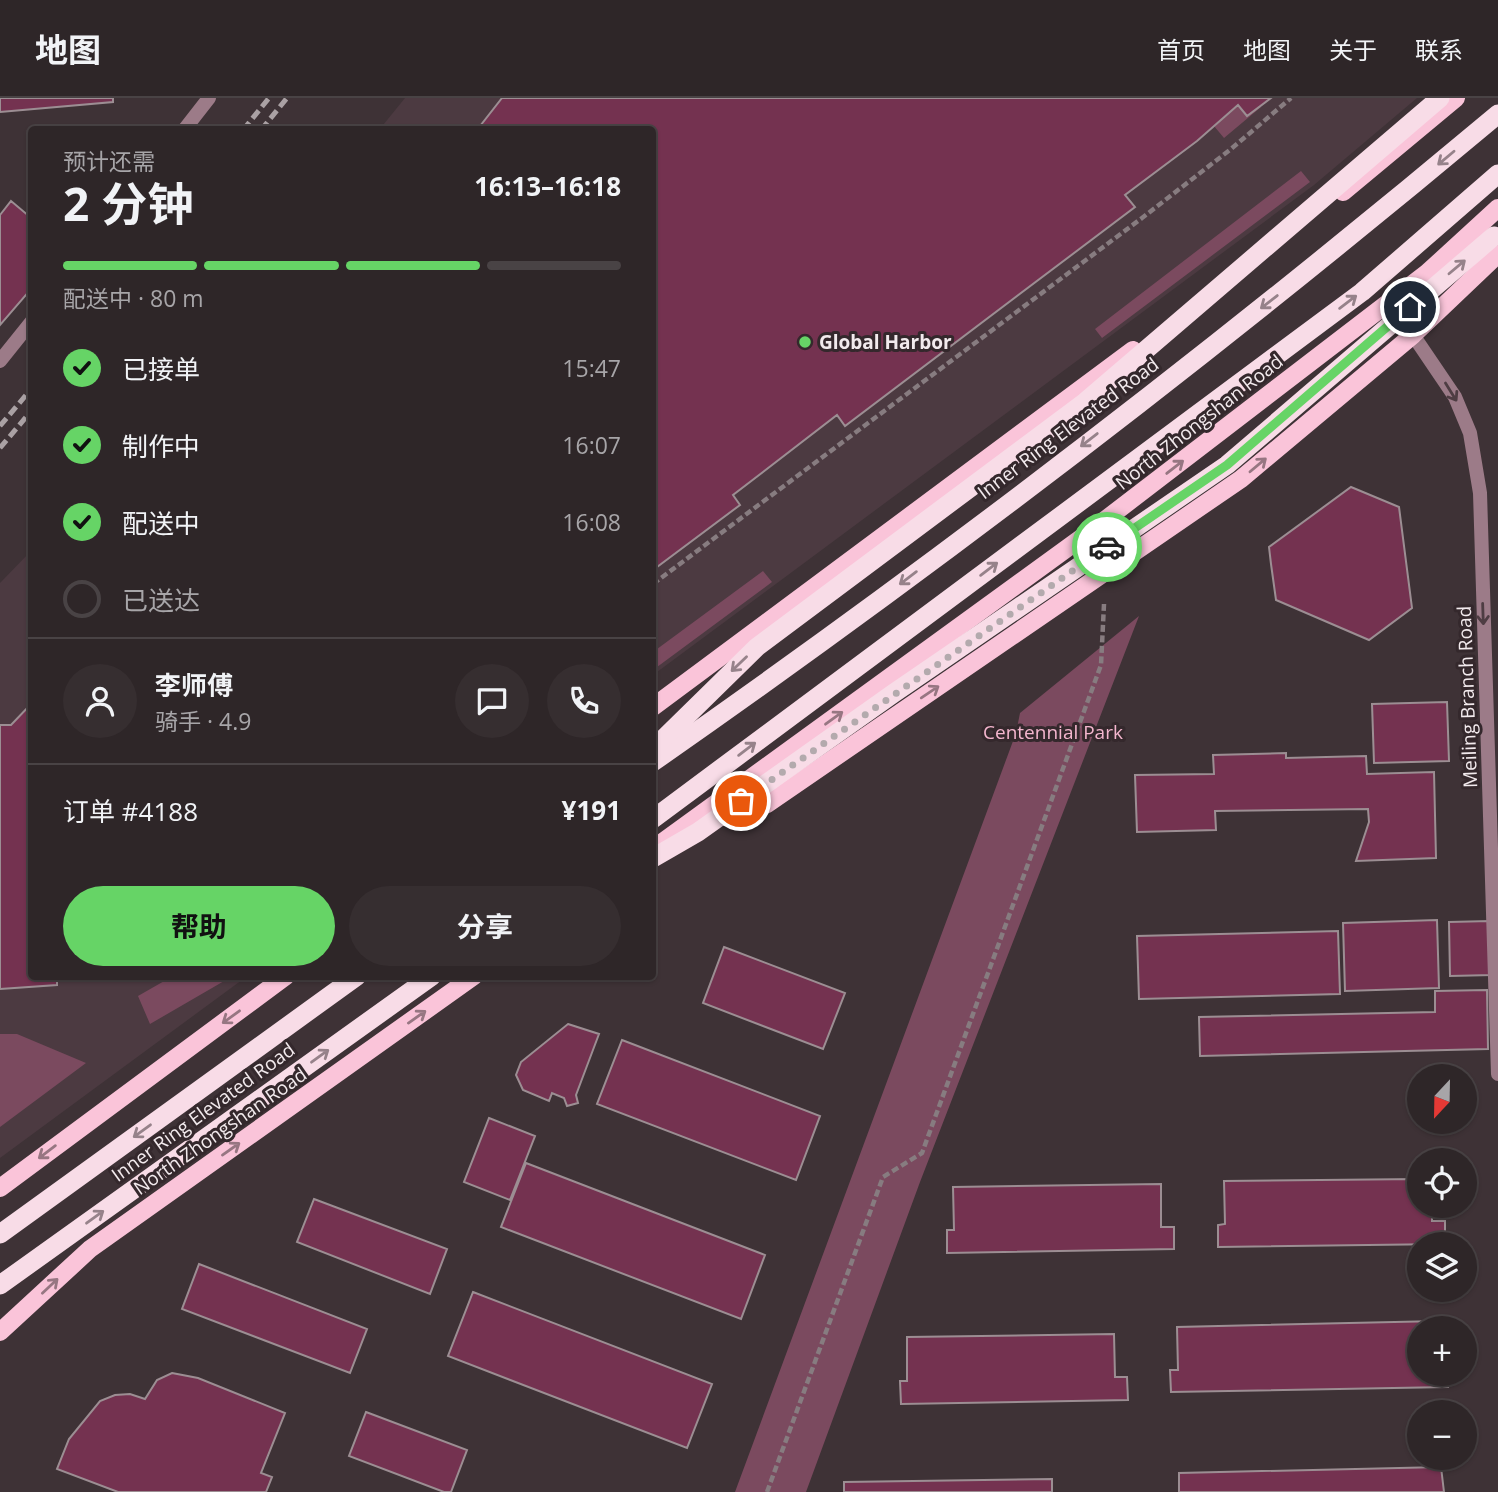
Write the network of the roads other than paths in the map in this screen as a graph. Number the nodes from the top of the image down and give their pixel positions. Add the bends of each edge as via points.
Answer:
1 (209, 98) edge
2 (1440, 98) edge
3 (1456, 98) edge
4 (1498, 114) edge
5 (187, 126) edge
6 (1498, 174) edge
7 (1498, 208) edge
8 (1497, 241) edge
9 (28, 326) edge
10 (1413, 335) junction
11 (0, 361) edge
12 (656, 705) edge
13 (656, 746) edge
14 (656, 760) edge
15 (656, 816) edge
16 (680, 830) junction
17 (656, 847) edge
18 (656, 856) edge
19 (281, 980) edge
20 (351, 980) edge
21 (426, 980) edge
22 (440, 980) edge
23 (468, 980) edge
24 (368, 1022) junction
25 (1498, 1074) edge
26 (0, 1188) edge
27 (0, 1234) edge
28 (0, 1285) edge
29 (0, 1332) edge

1 - 5 street
2 -> 13 highway, bridge via 1085,402 757,647
3 - 12 main road via 1364,176
4 -> 14 highway, Inner Ring Elevated Road via 1329,256 1015,497
15 -> 6 highway via 1362,292
16 -> 7 main road, North Zhongshan Road via 1110,517 1427,274
8 - 10 main road, North Zhongshan Road
18 -> 8 highway, bridge via 698,832 1227,465
9 - 11 street
16 -> 10 main road, North Zhongshan Road via 767,803 1241,478
10 -> 25 street, Meiling Branch Road via 1455,397 1470,433 1479,493
16 - 17 main road, North Zhongshan Road
19 -> 26 main road
20 -> 27 highway, Inner Ring Elevated Road
21 - 24 highway, Inner Ring Elevated Road
22 - 24 highway
29 -> 23 main road, North Zhongshan Road via 90,1249
28 -> 24 highway, Inner Ring Elevated Road

